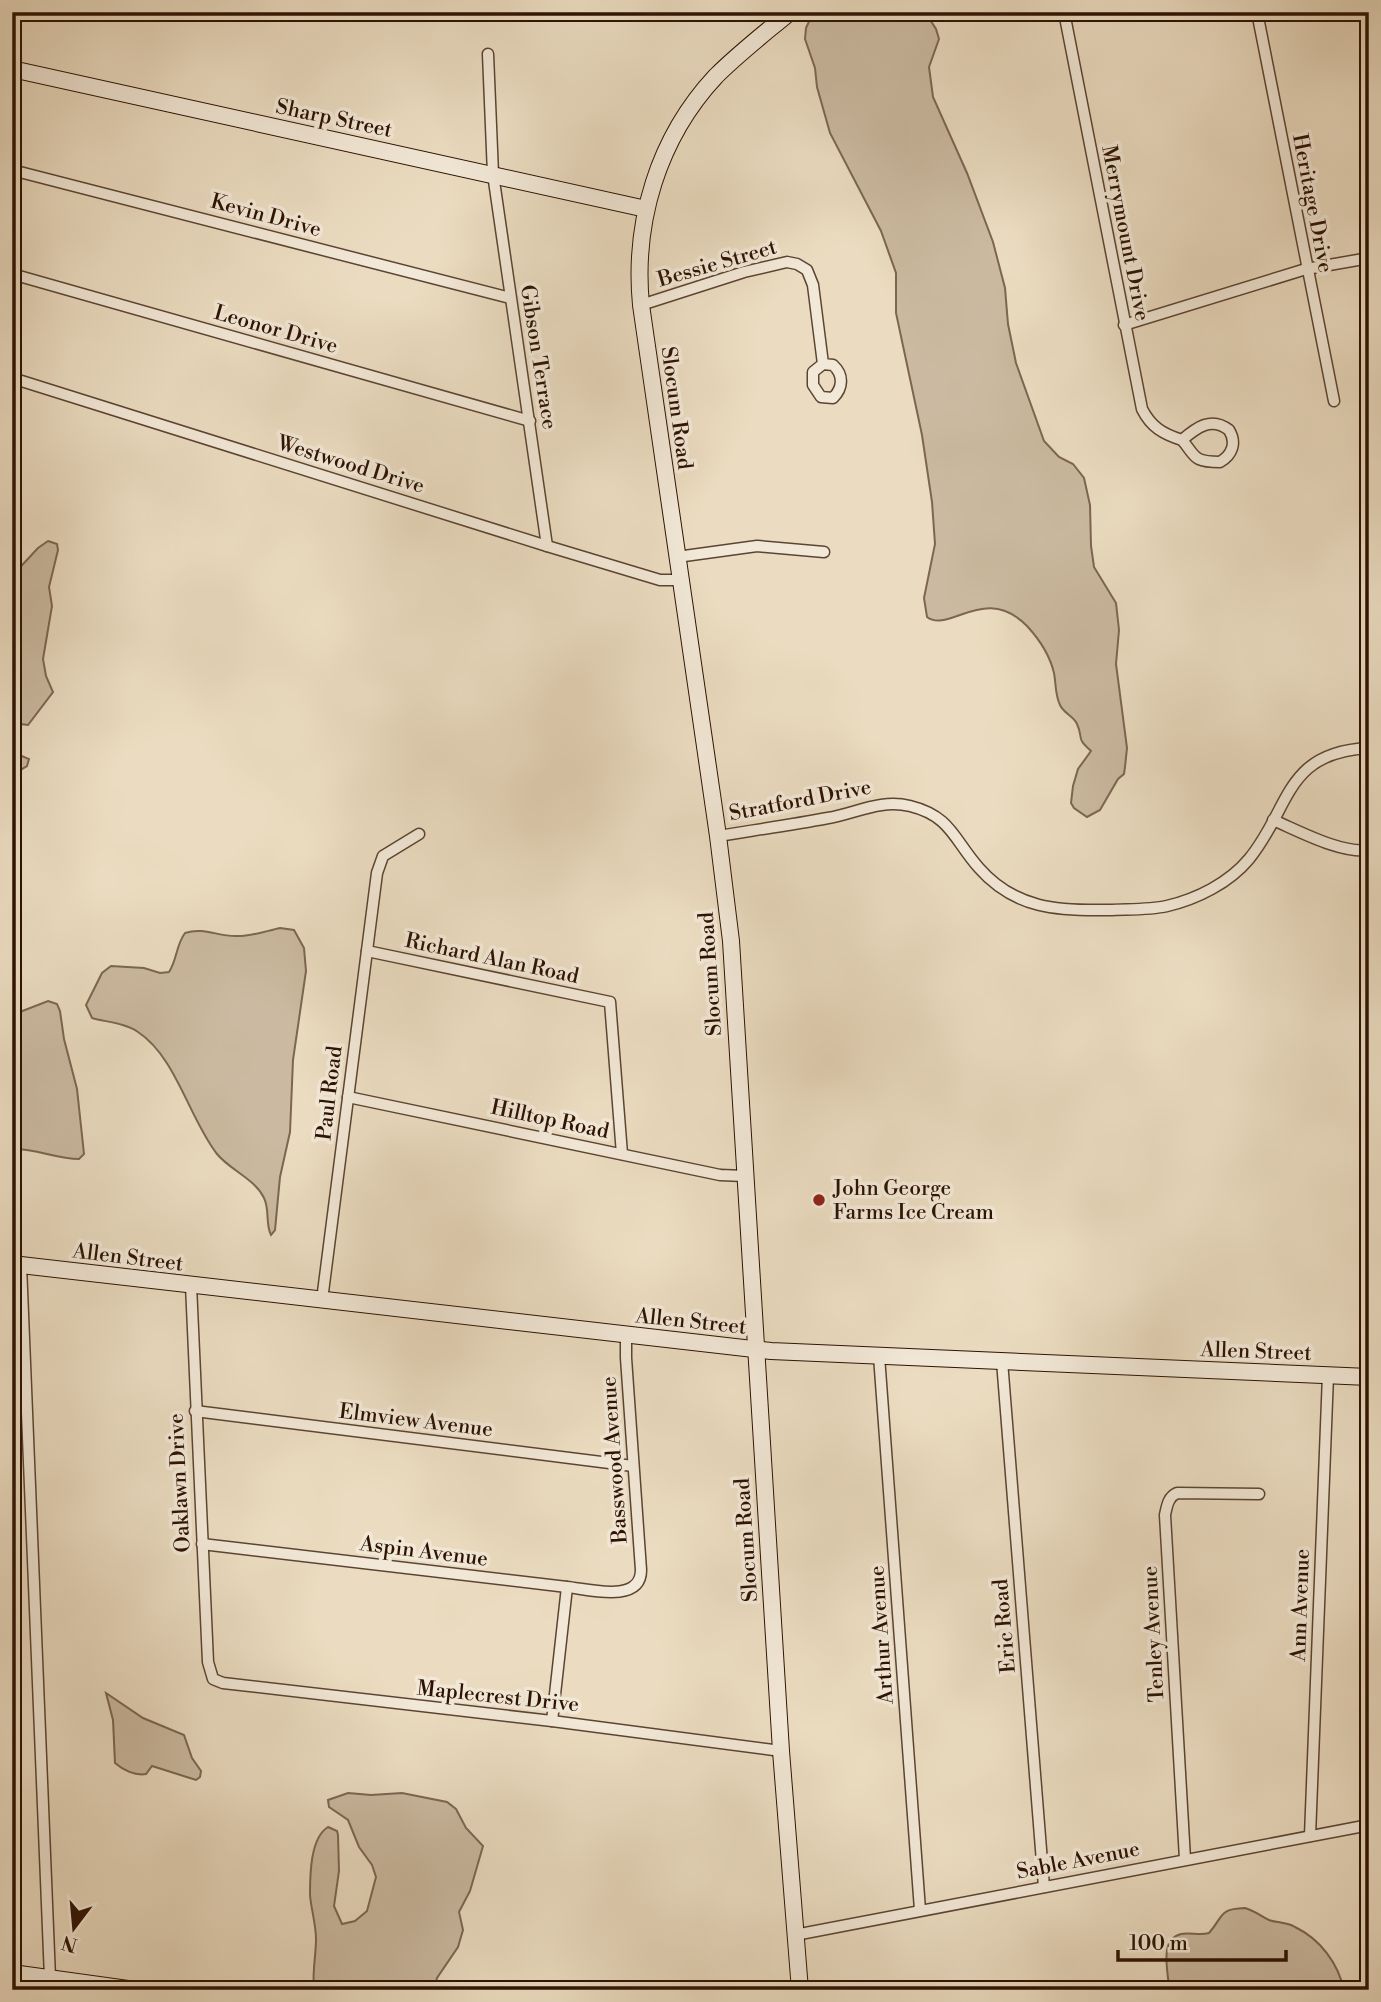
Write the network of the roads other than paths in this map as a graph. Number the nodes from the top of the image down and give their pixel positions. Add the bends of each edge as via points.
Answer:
1 (789, 12) edge
2 (1064, 12) edge
3 (1257, 12) edge
4 (488, 54) dead end
5 (12, 69) edge
6 (12, 170) edge
7 (493, 174) junction
8 (646, 209) junction
9 (1369, 258) edge
10 (1306, 269) junction
11 (12, 274) edge
12 (510, 298) junction
13 (641, 305) junction
14 (1124, 326) junction
15 (823, 363) dead end
16 (12, 378) edge
17 (1334, 401) dead end
18 (530, 421) junction
19 (1182, 440) junction
20 (547, 546) junction
21 (824, 552) dead end
22 (677, 557) junction
23 (680, 580) junction
24 (1369, 748) edge
25 (1273, 820) junction
26 (419, 834) dead end
27 (718, 836) junction
28 (1369, 850) edge
29 (367, 951) junction
30 (348, 1097) junction
31 (622, 1154) junction
32 (745, 1176) junction
33 (16, 1265) edge
34 (191, 1285) junction
35 (322, 1300) junction
36 (626, 1335) junction
37 (756, 1349) junction
38 (879, 1356) junction
39 (1002, 1362) junction
40 (1328, 1375) junction
41 (1369, 1377) edge
42 (195, 1411) junction
43 (633, 1466) junction
44 (1259, 1494) dead end
45 (202, 1544) junction
46 (639, 1582) joint
47 (566, 1587) junction
48 (213, 1679) joint
49 (552, 1721) junction
50 (781, 1751) junction
51 (1369, 1825) edge
52 (1310, 1836) junction
53 (1185, 1859) junction
54 (1044, 1887) junction
55 (920, 1910) junction
56 (795, 1935) junction
57 (12, 1973) edge
58 (50, 1978) junction
59 (135, 1990) edge
60 (800, 1990) edge

1 - 8 main road, Slocum Road via 727,66 692,106 664,155
2 - 14 street, Merrymount Drive
3 - 10 street, Heritage Drive
4 - 7 street, Gibson Terrace
5 - 7 main road, Sharp Street
6 - 12 street, Kevin Drive
7 - 8 main road, Sharp Street
7 - 12 street, Gibson Terrace
8 - 13 main road, Slocum Road via 639,255
9 - 10 street
10 - 14 street
10 - 17 street, Heritage Drive
11 - 18 street, Leonor Drive
12 - 18 street, Gibson Terrace
13 - 15 street, Bessie Street via 756,269 787,262 804,267 813,285
13 - 22 main road, Slocum Road
14 - 19 street, Merrymount Drive via 1146,418 1160,432
16 - 20 street, Westwood Drive
18 - 20 street, Gibson Terrace
19 - 19 street, Merrymount Drive via 1198,427 1214,424 1229,430 1233,443 1226,458 1216,462 1191,455
20 - 23 street, Westwood Drive via 660,580
21 - 22 street via 757,546
22 - 23 main road, Slocum Road
23 - 27 main road, Slocum Road
24 - 25 street, Stratford Drive via 1334,754 1310,766 1288,790
25 - 27 street, Stratford Drive via 1254,853 1228,880 1183,901 1139,909 1068,911 1021,898 982,871 942,819 900,804 875,804 832,817
25 - 28 street via 1341,847
26 - 29 street, Paul Road via 383,856
27 - 32 main road, Slocum Road via 730,941
29 - 30 street, Paul Road
29 - 31 street, Richard Alan Road via 611,1002
30 - 31 street, Hilltop Road
30 - 35 street, Paul Road
31 - 32 street, Hilltop Road
32 - 37 main road, Slocum Road
33 - 34 main road, Allen Street
33 - 58 street
34 - 35 main road, Allen Street
34 - 42 street, Oaklawn Drive
35 - 36 main road, Allen Street
36 - 37 main road, Allen Street
36 - 43 street, Basswood Avenue
37 - 38 main road, Allen Street
37 - 50 main road, Slocum Road
38 - 39 main road, Allen Street
38 - 55 street, Arthur Avenue
39 - 40 main road, Allen Street
39 - 54 street, Eric Road
40 - 41 main road, Allen Street
40 - 52 street, Ann Avenue
42 - 43 street, Elmview Avenue
42 - 45 street, Oaklawn Drive
43 - 46 street, Basswood Avenue
44 - 53 street, Tenley Avenue via 1177,1493 1166,1510
45 - 47 street, Aspin Avenue
45 - 48 street, Oaklawn Drive via 208,1662
46 - 47 street, Aspin Avenue via 633,1589 616,1592
47 - 49 street
48 - 49 street, Maplecrest Drive
49 - 50 street, Maplecrest Drive
50 - 56 main road, Slocum Road
51 - 52 street, Sable Avenue
52 - 53 street, Sable Avenue
53 - 54 street, Sable Avenue
54 - 55 street, Sable Avenue
55 - 56 street, Sable Avenue
56 - 60 main road, Slocum Road
57 - 58 main road
58 - 59 main road

